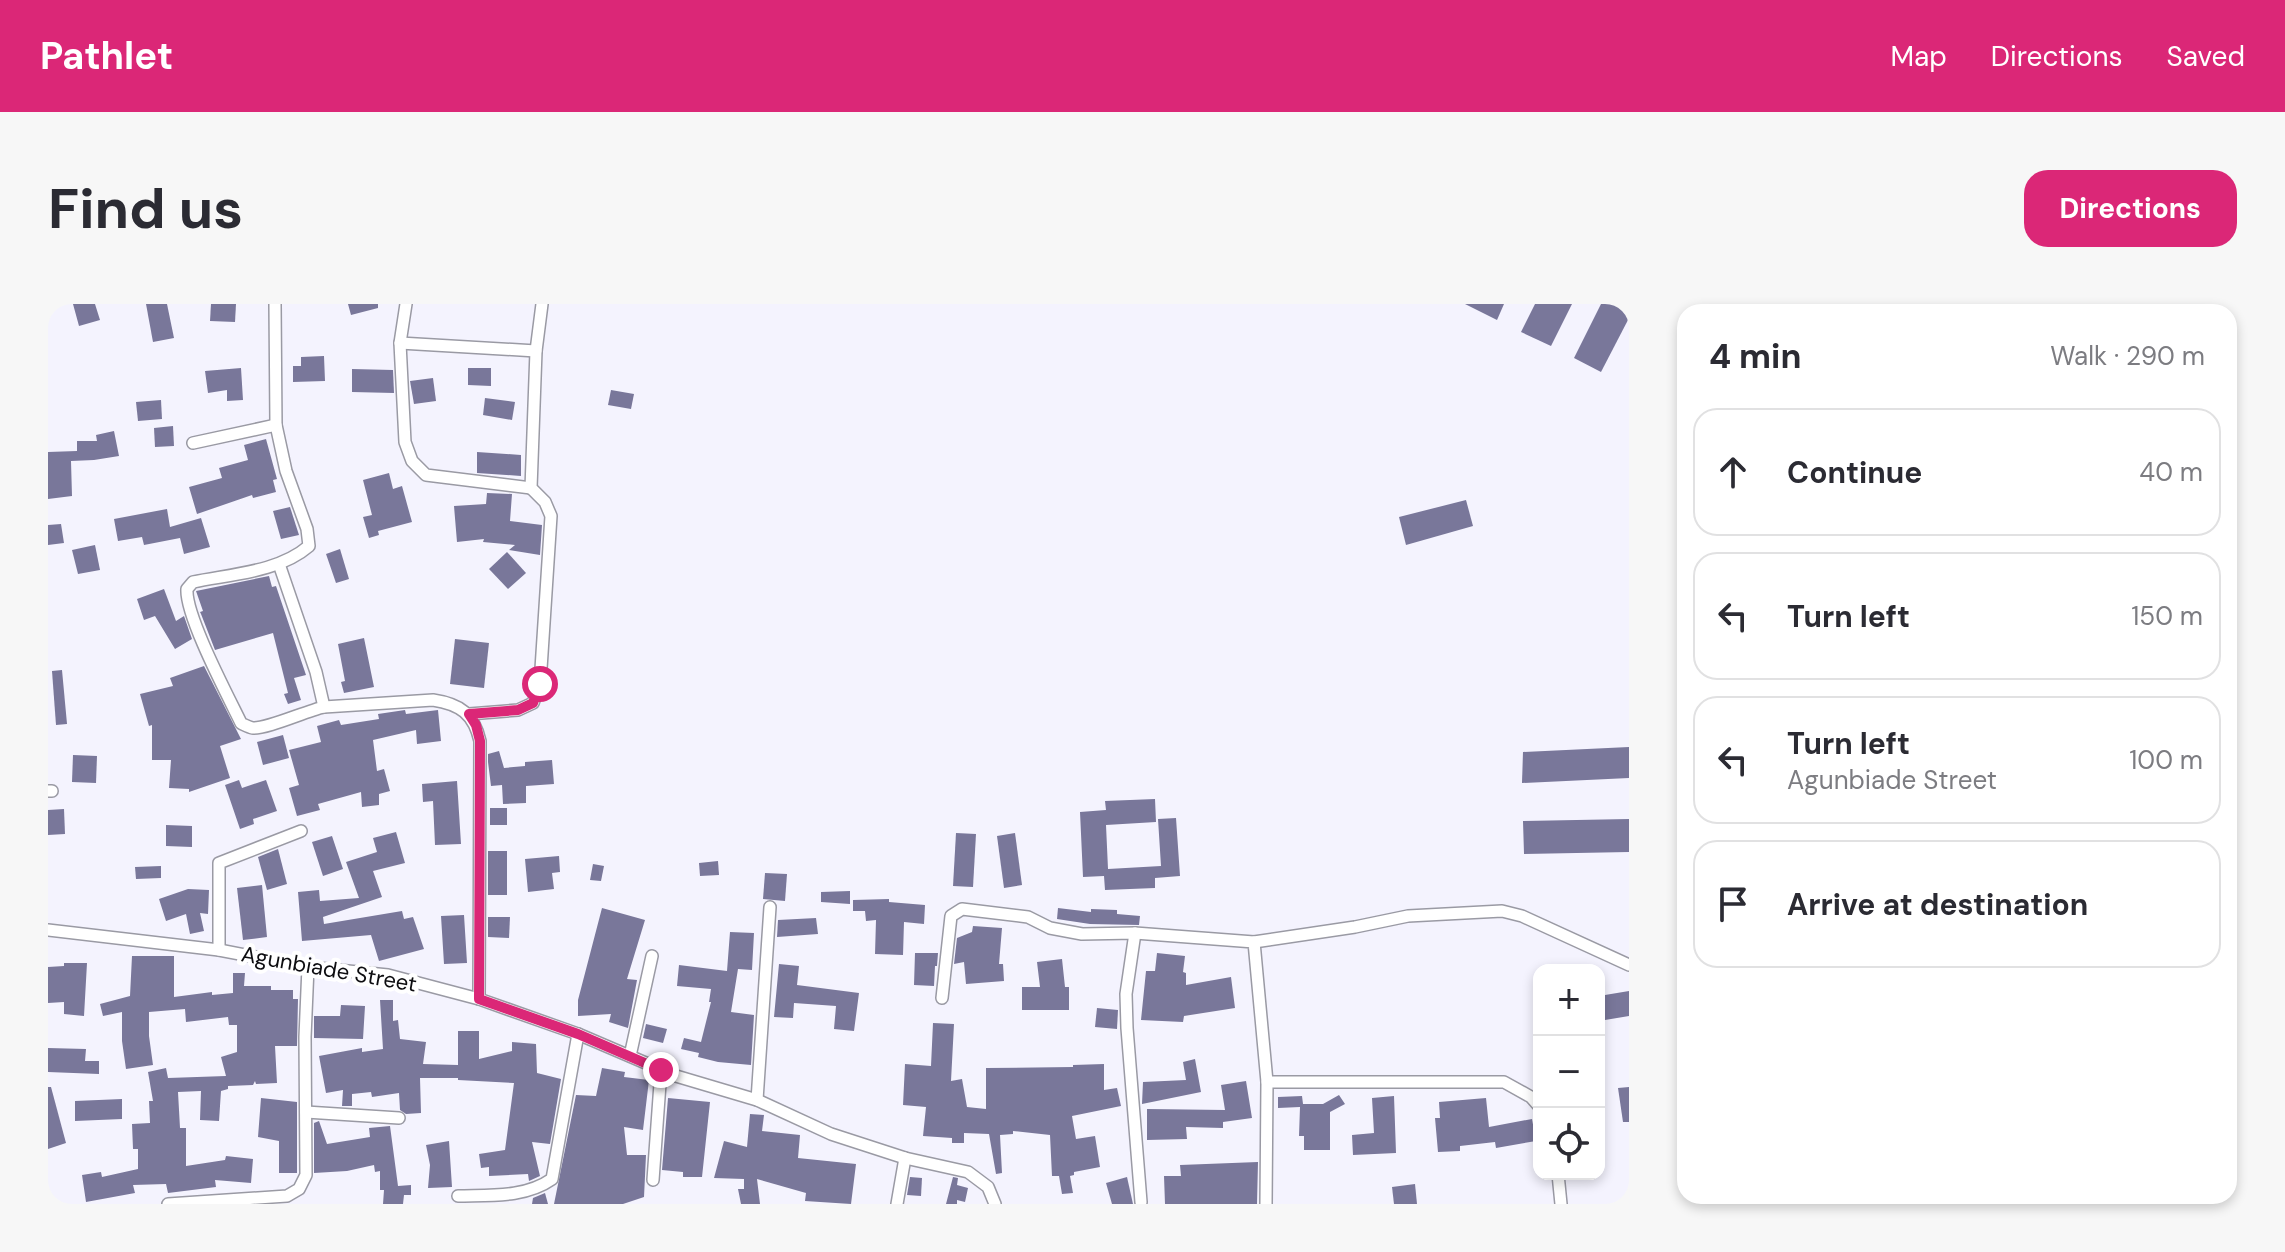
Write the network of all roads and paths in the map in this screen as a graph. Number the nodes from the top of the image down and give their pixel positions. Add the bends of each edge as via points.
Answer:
1 (275, 304) edge
2 (406, 304) edge
3 (542, 304) edge
4 (400, 343) junction
5 (536, 351) junction
6 (276, 425) junction
7 (193, 443) dead end
8 (531, 488) junction
9 (279, 564) junction
10 (324, 707) junction
11 (469, 714) junction
12 (301, 831) dead end
13 (770, 907) dead end
14 (48, 930) edge
15 (1135, 933) junction
16 (1254, 942) junction
17 (219, 950) junction
18 (652, 956) dead end
19 (1629, 965) edge
20 (308, 967) junction
21 (942, 998) dead end
22 (479, 999) junction
23 (578, 1034) junction
24 (630, 1056) junction
25 (661, 1070) junction
26 (1267, 1082) junction
27 (1533, 1099) edge
28 (757, 1100) junction
29 (306, 1112) junction
30 (399, 1118) dead end
31 (905, 1158) junction
32 (653, 1180) dead end
33 (1559, 1180) edge
34 (458, 1196) dead end
35 (1141, 1202) dead end
36 (168, 1204) edge
37 (897, 1204) edge
38 (995, 1204) edge
39 (1266, 1204) edge
40 (1561, 1204) edge

1 - 6 street
2 - 4 street
3 - 5 street
4 - 5 street
4 - 8 street via 405,442 412,461 426,475
5 - 8 street
6 - 7 street
6 - 9 street via 309,546
8 - 11 street via 551,516 540,684 533,703 518,710
9 - 10 street
9 - 10 street via 193,582 186,597 241,723 264,726
10 - 11 street via 433,700
11 - 22 street via 480,741
12 - 17 street via 219,863
13 - 28 street
14 - 17 street, Agunbiade Street
15 - 16 street
15 - 21 street via 1082,934 1028,917 962,909 951,916
15 - 35 street via 1126,994
16 - 19 street via 1408,916 1502,911
16 - 26 street
17 - 20 street, Agunbiade Street
18 - 24 street
20 - 22 street, Agunbiade Street via 388,975
20 - 29 street
22 - 23 street, Agunbiade Street
23 - 24 street, Agunbiade Street
23 - 34 street via 552,1179 509,1194
24 - 25 street, Agunbiade Street
25 - 28 street, Agunbiade Street
25 - 32 street
26 - 27 street via 1504,1082
26 - 39 street
28 - 31 street, Agunbiade Street via 831,1134
29 - 30 street
29 - 36 street via 306,1175 299,1189 287,1196
31 - 37 street
31 - 38 street, Agunbiade Street via 968,1172 988,1187
33 - 40 street

